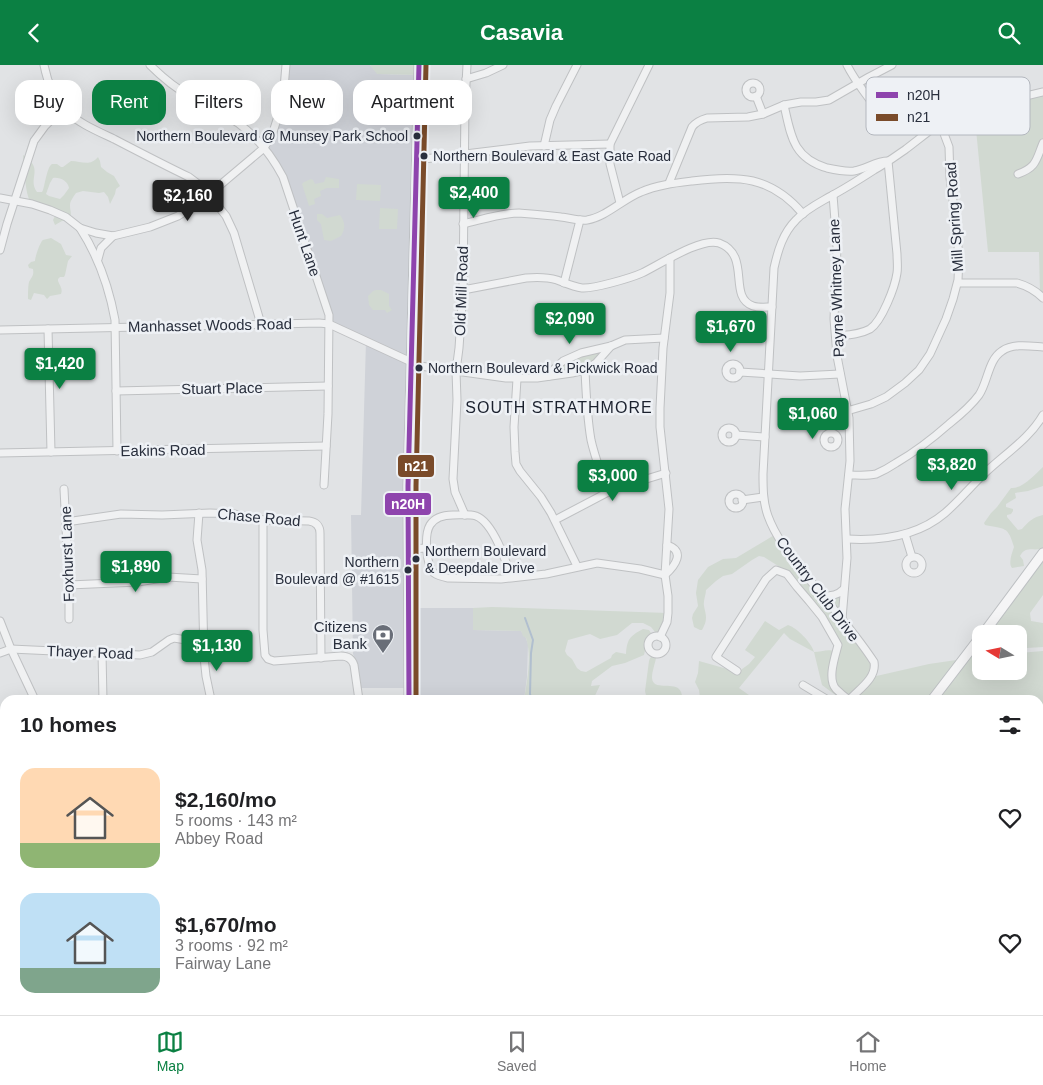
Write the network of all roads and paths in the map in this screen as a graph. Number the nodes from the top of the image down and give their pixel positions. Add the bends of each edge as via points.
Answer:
1 (44, 65) edge
2 (150, 65) edge
3 (286, 65) edge
4 (419, 65) edge
5 (467, 65) edge
6 (503, 65) edge
7 (576, 65) edge
8 (649, 65) edge
9 (847, 65) edge
10 (892, 65) edge
11 (869, 77) edge
12 (466, 79) junction
13 (866, 79) edge
14 (48, 80) edge
15 (858, 83) junction
16 (1043, 92) edge
17 (866, 94) edge
18 (1030, 95) edge
19 (756, 96) dead end
20 (784, 105) junction
21 (763, 114) junction
22 (82, 122) edge
23 (45, 125) edge
24 (925, 135) edge
25 (946, 135) edge
26 (1043, 143) edge
27 (610, 144) junction
28 (544, 146) junction
29 (264, 148) junction
30 (465, 154) junction
31 (416, 161) junction
32 (888, 161) junction
33 (1018, 174) dead end
34 (669, 183) junction
35 (208, 195) junction
36 (833, 195) junction
37 (0, 198) edge
38 (14, 201) junction
39 (620, 203) junction
40 (803, 214) junction
41 (580, 220) junction
42 (464, 224) junction
43 (80, 228) junction
44 (113, 236) junction
45 (0, 250) edge
46 (670, 258) junction
47 (98, 259) junction
48 (564, 283) junction
49 (958, 283) junction
50 (463, 290) junction
51 (1043, 298) edge
52 (772, 307) junction
53 (261, 324) junction
54 (329, 324) junction
55 (115, 327) junction
56 (48, 329) junction
57 (0, 330) edge
58 (836, 336) junction
59 (664, 338) junction
60 (610, 346) junction
61 (1043, 347) edge
62 (411, 361) junction
63 (585, 370) junction
64 (456, 371) junction
65 (740, 372) dead end
66 (769, 373) junction
67 (840, 374) junction
68 (549, 376) junction
69 (518, 379) junction
70 (328, 386) junction
71 (116, 391) junction
72 (847, 411) junction
73 (1043, 415) edge
74 (736, 435) dead end
75 (765, 437) junction
76 (839, 440) dead end
77 (850, 440) junction
78 (326, 446) junction
79 (117, 451) junction
80 (50, 452) junction
81 (0, 453) edge
82 (666, 473) junction
83 (849, 475) junction
84 (324, 485) dead end
85 (64, 489) dead end
86 (607, 493) junction
87 (764, 497) junction
88 (742, 500) dead end
89 (199, 513) junction
90 (465, 515) junction
91 (263, 519) junction
92 (555, 520) junction
93 (66, 522) junction
94 (905, 534) junction
95 (847, 539) junction
96 (667, 545) junction
97 (427, 548) junction
98 (408, 549) junction
99 (1043, 553) edge
100 (912, 557) dead end
101 (577, 566) junction
102 (665, 575) junction
103 (511, 578) junction
104 (202, 579) junction
105 (69, 585) junction
106 (844, 589) junction
107 (823, 596) junction
108 (69, 619) dead end
109 (842, 619) junction
110 (0, 621) edge
111 (989, 625) edge
112 (660, 637) dead end
113 (204, 647) junction
114 (972, 648) edge
115 (11, 649) junction
116 (0, 653) edge
117 (102, 653) junction
118 (322, 658) junction
119 (737, 671) dead end
120 (803, 685) dead end
121 (33, 695) edge
122 (103, 695) edge
123 (210, 695) edge
124 (358, 695) edge
125 (409, 695) edge
126 (820, 695) edge
127 (843, 695) edge
128 (854, 695) edge
129 (936, 695) edge

1 - 14 street
2 - 29 street, Hunt Lane via 189,96 244,128
3 - 29 street via 280,110
4 - 31 main road
5 - 12 street, Old Mill Road
6 - 12 street
7 - 28 street via 550,120
8 - 27 street
9 - 15 street
10 - 11 street
12 - 30 street, Old Mill Road
13 - 15 street
15 - 17 street
15 - 20 street via 830,100
16 - 18 street, Country Club Drive
19 - 21 street
20 - 21 street
20 - 32 street via 795,145 813,163 852,171
21 - 34 street via 707,118 696,123
22 - 35 street via 189,177
23 - 38 street via 34,141
24 - 32 street, Country Club Drive
25 - 49 street, Mill Spring Road via 959,257
26 - 33 street via 1032,168
27 - 28 street
27 - 39 street via 610,164
28 - 30 street
29 - 35 street
29 - 54 street, Hunt Lane via 286,184 328,312
30 - 31 street
30 - 42 street, Old Mill Road
31 - 62 main road
32 - 36 street, Country Club Drive
32 - 58 street via 897,253 896,279 875,325 859,333
34 - 39 street via 628,197
34 - 40 street via 724,178 760,183 785,196
35 - 44 street via 164,222
35 - 53 street via 226,216 234,233
36 - 40 street, Country Club Drive
36 - 58 street, Payne Whitney Lane via 837,247
37 - 38 street
38 - 43 street via 54,211
38 - 45 street
39 - 41 street via 601,215
40 - 52 street, Country Club Drive via 786,234 778,251
41 - 42 street via 519,213
41 - 48 street
42 - 50 street, Old Mill Road
43 - 44 street
43 - 47 street
44 - 47 street via 101,248
46 - 48 street via 640,274 593,287
46 - 52 street via 694,247 718,243 727,248 736,261 744,300 755,307
46 - 59 street via 670,293
47 - 55 street via 112,303
48 - 50 street via 526,277
49 - 51 street via 1017,283 1036,291
49 - 72 street, Mill Spring Road via 946,319 930,354 919,369 886,397
50 - 64 street, Old Mill Road
52 - 66 street, Country Club Drive
53 - 54 street, Manhasset Woods Road
53 - 55 street, Manhasset Woods Road
54 - 62 street, Manhasset Woods Road
54 - 70 street, Hunt Lane
55 - 56 street, Manhasset Woods Road
55 - 71 street
56 - 57 street, Manhasset Woods Road
56 - 80 street
58 - 67 street, Payne Whitney Lane
59 - 60 street via 624,340
59 - 82 street via 660,427
60 - 63 street via 596,363
60 - 68 street via 570,357
61 - 83 street via 1013,346 1004,349 993,360 984,387 975,401 924,445 877,473
62 - 64 street, Manhasset Woods Road via 420,366
62 - 98 main road
63 - 68 street, Manhasset Woods Road
63 - 86 street via 591,441
64 - 69 street, Manhasset Woods Road
64 - 90 street, Old Mill Road via 454,485
65 - 66 street
66 - 67 street via 800,376
66 - 75 street, Country Club Drive
67 - 72 street, Payne Whitney Lane
68 - 69 street, Manhasset Woods Road
69 - 92 street via 515,461
70 - 71 street, Stuart Place
70 - 78 street, Hunt Lane
71 - 79 street
72 - 77 street, Payne Whitney Lane
73 - 94 street via 1036,427 944,513
74 - 75 street
75 - 87 street, Country Club Drive
76 - 77 street
77 - 83 street, Payne Whitney Lane
78 - 79 street, Eakins Road
78 - 84 street, Hunt Lane
79 - 80 street, Eakins Road
80 - 81 street, Eakins Road
82 - 86 street
82 - 96 street
83 - 95 street, Payne Whitney Lane via 845,509
85 - 93 street, Foxhurst Lane
86 - 92 street
87 - 88 street
87 - 107 street, Country Club Drive via 776,534
89 - 91 street, Chase Road
89 - 93 street, Chase Road via 121,514
89 - 104 street via 197,540
90 - 97 street via 446,515 434,521 428,530
90 - 103 street via 480,518 491,530
91 - 118 street, Chase Road via 309,521 319,527
91 - 118 street via 265,655 274,661
92 - 101 street
93 - 105 street, Foxhurst Lane
94 - 95 street
94 - 100 street
95 - 106 street, Payne Whitney Lane
96 - 102 street
96 - 102 street via 675,550 677,557
97 - 98 street
97 - 103 street via 430,568 440,576
98 - 125 main road
99 - 111 main road
101 - 102 street via 604,563
101 - 103 street
102 - 112 street via 667,618
104 - 105 street via 168,577 138,582
104 - 113 street
105 - 108 street, Foxhurst Lane
106 - 107 street via 837,595
106 - 109 street, Payne Whitney Lane
107 - 109 street, Country Club Drive
109 - 128 street, Country Club Drive via 875,667 872,677
110 - 115 street
113 - 117 street, Thayer Road via 174,638 148,653
113 - 123 street
114 - 129 main road
115 - 116 street, Thayer Road
115 - 117 street, Thayer Road
115 - 121 street
117 - 122 street
118 - 124 street via 344,656 351,659
119 - 127 street via 716,657 766,579 776,569 786,574 829,628 838,645 833,685
120 - 126 street

